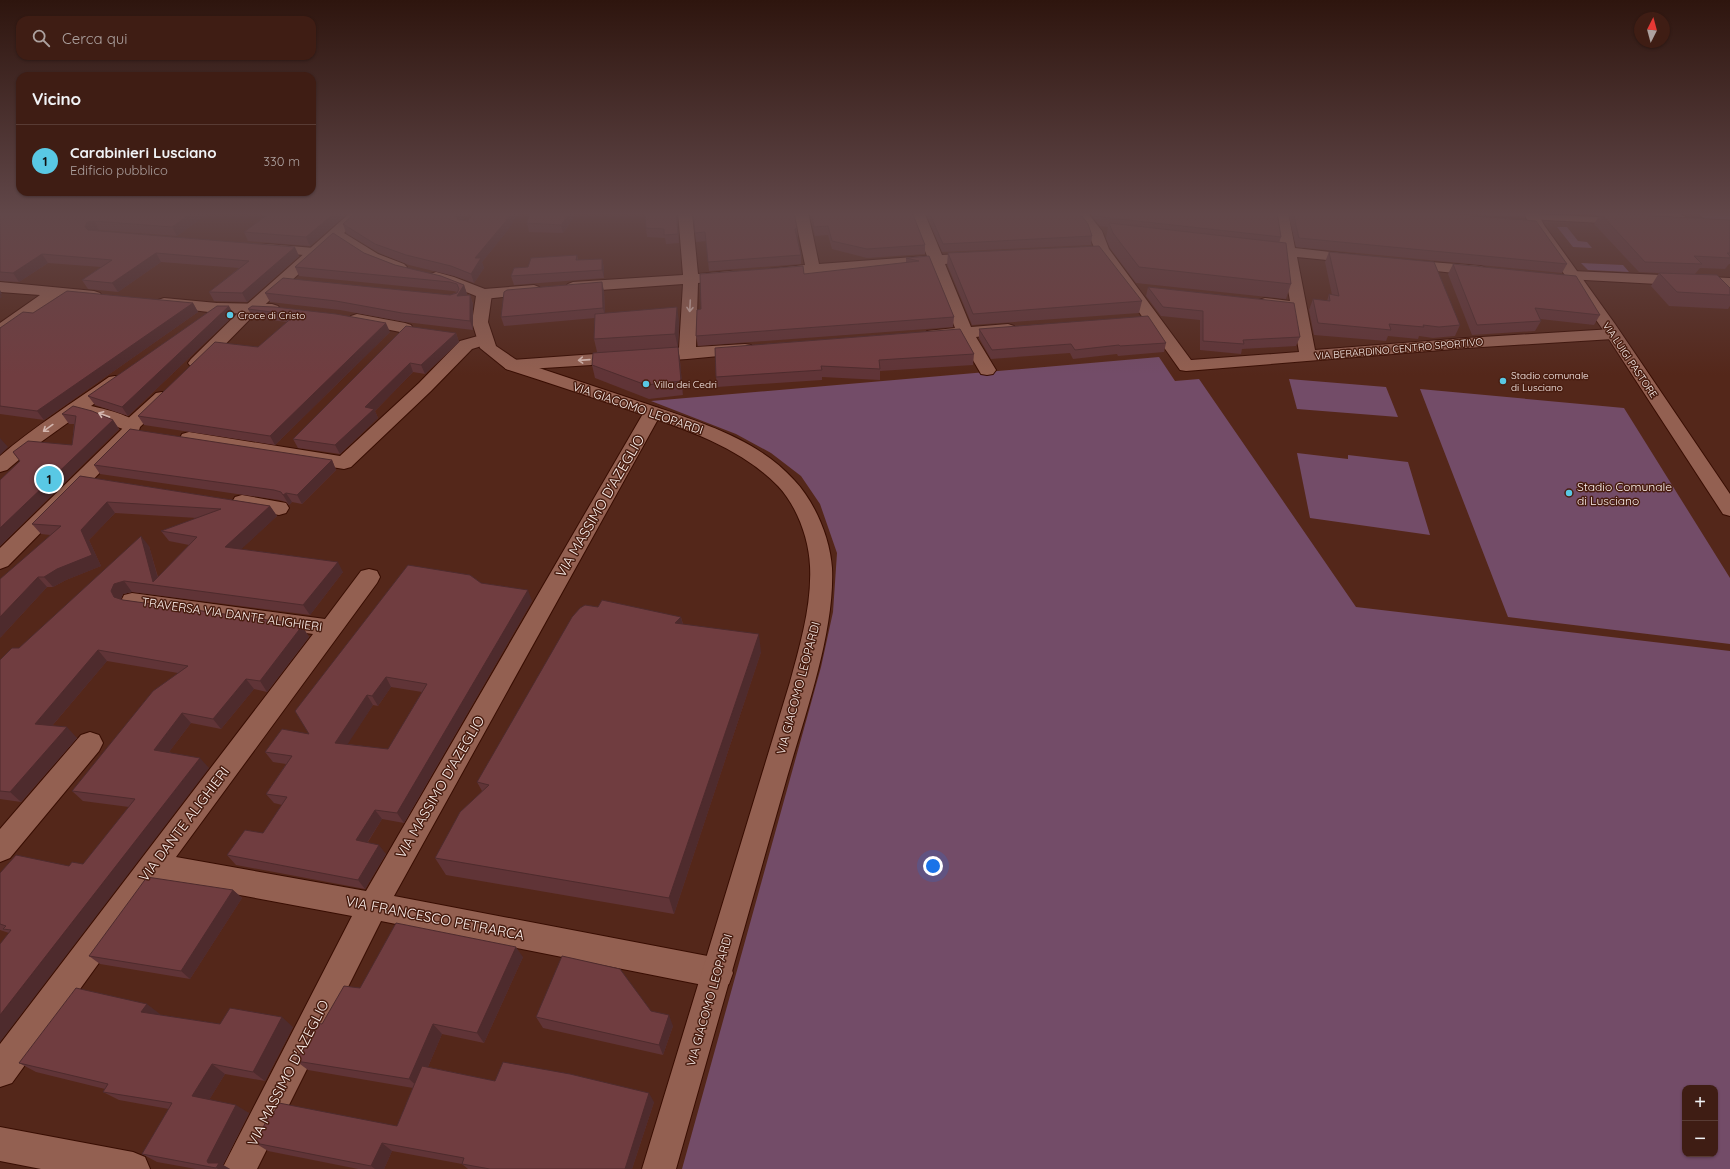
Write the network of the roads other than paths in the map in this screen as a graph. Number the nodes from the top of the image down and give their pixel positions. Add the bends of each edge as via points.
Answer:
1 (299, 267) edge
2 (398, 267) edge
3 (690, 267) edge
4 (843, 267) edge
5 (938, 267) edge
6 (1114, 267) edge
7 (1292, 267) edge
8 (1408, 267) edge
9 (1561, 267) edge
10 (813, 269) joint
11 (1498, 273) edge
12 (760, 274) edge
13 (744, 275) edge
14 (1569, 278) junction
15 (691, 279) junction
16 (284, 281) junction
17 (301, 282) edge
18 (1730, 283) edge
19 (0, 287) edge
20 (561, 288) edge
21 (1130, 288) junction
22 (545, 289) edge
23 (1153, 290) edge
24 (55, 292) junction
25 (484, 294) junction
26 (111, 298) edge
27 (150, 302) edge
28 (1253, 302) edge
29 (1299, 307) junction
30 (217, 308) junction
31 (251, 309) junction
32 (286, 310) edge
33 (340, 316) edge
34 (198, 322) edge
35 (1028, 327) edge
36 (0, 330) edge
37 (965, 332) junction
38 (407, 333) edge
39 (1613, 334) junction
40 (456, 335) edge
41 (917, 336) edge
42 (485, 339) junction
43 (759, 348) edge
44 (687, 354) junction
45 (1308, 356) junction
46 (512, 365) junction
47 (987, 370) dead end
48 (127, 372) edge
49 (76, 408) junction
50 (653, 412) junction
51 (136, 429) junction
52 (171, 436) edge
53 (0, 466) edge
54 (81, 479) junction
55 (104, 482) edge
56 (223, 499) edge
57 (279, 508) dead end
58 (1730, 509) edge
59 (0, 561) edge
60 (369, 577) dead end
61 (132, 601) edge
62 (331, 628) junction
63 (90, 743) dead end
64 (0, 849) edge
65 (153, 866) junction
66 (373, 906) junction
67 (718, 973) junction
68 (0, 1071) edge
69 (0, 1144) edge
70 (133, 1169) edge
71 (239, 1169) edge
72 (659, 1169) edge

1 - 16 street
2 - 25 street via 449,280
3 - 15 street
4 - 10 street
5 - 37 street
6 - 21 street
7 - 29 street
8 - 11 street via 1438,274
9 - 14 street, VIA LUIGI PASTORE
10 - 12 street
13 - 15 street
14 - 18 street
14 - 39 street, VIA LUIGI PASTORE
15 - 20 street
15 -> 44 street
16 - 17 street
16 - 31 street
19 - 24 street
21 - 23 street
21 - 45 street, VIA BERARDINO CENTRO SPORTIVO via 1145,319 1186,366
22 - 25 street
24 - 26 street
24 - 36 street
25 - 42 street, VIA GIACOMO LEOPARDI via 480,322
27 - 30 street
28 - 29 street
29 - 45 street
30 - 31 street
30 - 34 street
31 - 32 street
31 - 51 street via 179,380
33 - 38 street
35 - 37 street
37 - 41 street
37 - 47 street
39 - 45 street, VIA BERARDINO CENTRO SPORTIVO
39 - 58 street, VIA LUIGI PASTORE
40 - 42 street
42 - 46 street, VIA GIACOMO LEOPARDI via 488,348
42 - 52 street via 466,345 426,387 344,463 287,446
43 - 44 street
44 -> 46 street
46 - 50 street, VIA GIACOMO LEOPARDI
48 - 49 street
51 -> 49 street via 98,413
49 -> 53 street
50 - 66 street, VIA MASSIMO D'AZEGLIO
50 - 67 street, VIA GIACOMO LEOPARDI via 702,430 753,455 786,482 810,520 819,552 820,578 816,625 806,668
51 - 54 street
54 - 55 street
54 - 59 street
56 - 57 street
60 - 62 street, VIA DANTE ALIGHIERI
61 - 62 street, TRAVERSA VIA DANTE ALIGHIERI
62 - 65 street, VIA DANTE ALIGHIERI
63 - 64 street
65 - 66 street, VIA FRANCESCO PETRARCA
65 - 68 street, VIA DANTE ALIGHIERI
66 - 67 street, VIA FRANCESCO PETRARCA
66 - 71 street, VIA MASSIMO D'AZEGLIO
67 - 72 street, VIA GIACOMO LEOPARDI
69 - 70 street

